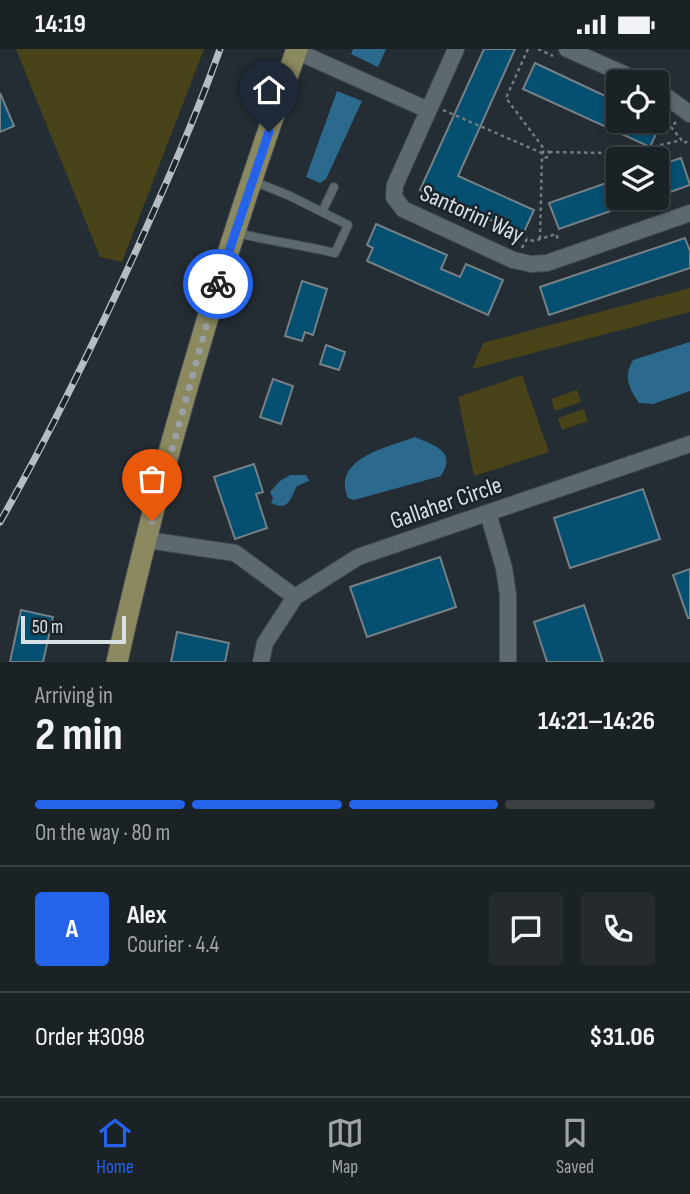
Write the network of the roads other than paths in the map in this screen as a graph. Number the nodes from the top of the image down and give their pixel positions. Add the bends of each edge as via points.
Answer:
1 (456, 49) edge
2 (567, 49) edge
3 (297, 50) edge
4 (615, 70) edge
5 (669, 101) edge
6 (435, 110) junction
7 (685, 116) edge
8 (252, 180) junction
9 (334, 187) dead end
10 (322, 212) junction
11 (690, 213) edge
12 (235, 232) junction
13 (690, 443) edge
14 (488, 513) junction
15 (147, 540) junction
16 (295, 597) junction
17 (117, 662) edge
18 (261, 662) edge
19 (508, 662) edge

1 - 6 street, Santorini Way
2 - 4 street
3 - 6 street
3 - 8 main road
5 - 7 street
6 - 11 street, Santorini Way via 395,185 394,197 403,209 513,260 547,263
8 - 10 lane
8 - 12 main road
9 - 10 lane
10 - 12 lane via 348,225 335,254
12 - 15 main road via 205,323
13 - 14 street, Gallaher Circle
14 - 16 street, Gallaher Circle via 358,557
14 - 19 street via 505,568
15 - 16 street via 235,553
15 - 17 main road
16 - 18 street, Gallaher Circle via 265,643

